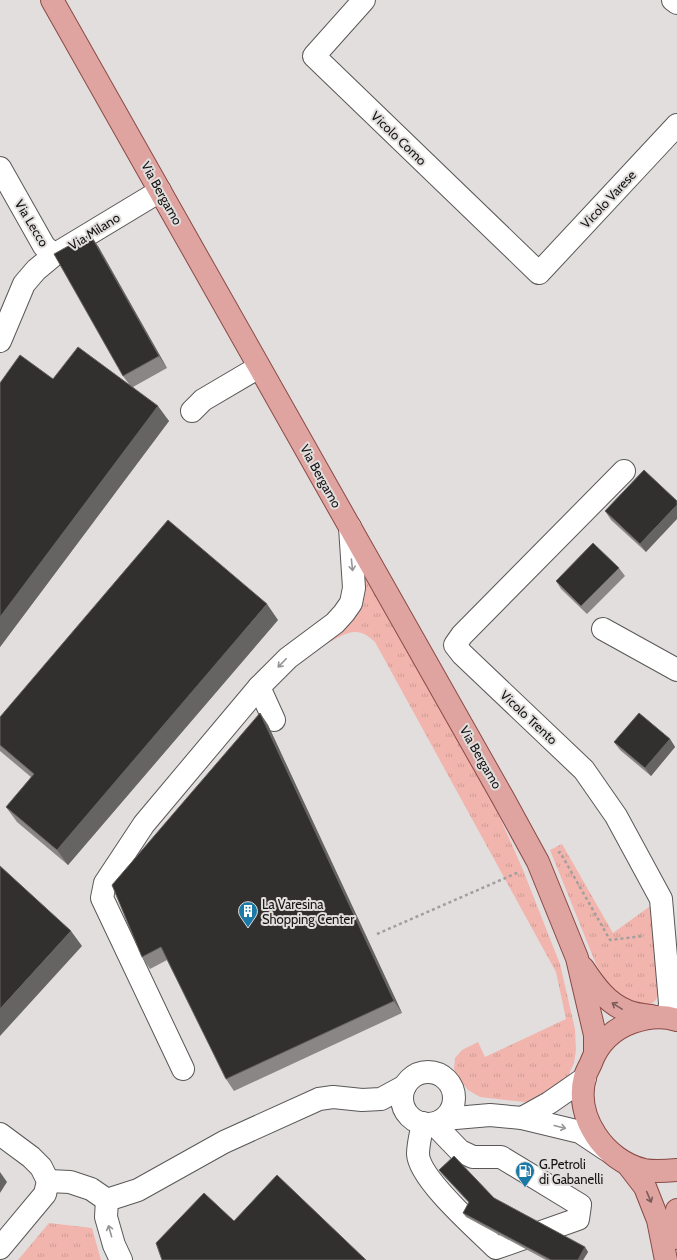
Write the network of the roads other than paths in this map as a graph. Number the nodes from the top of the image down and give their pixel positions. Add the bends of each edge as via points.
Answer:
1 (52, 0) edge
2 (364, 0) edge
3 (673, 0) edge
4 (677, 3) edge
5 (677, 125) edge
6 (0, 168) edge
7 (160, 191) junction
8 (54, 255) junction
9 (539, 274) joint
10 (0, 341) edge
11 (259, 367) junction
12 (192, 411) dead end
13 (624, 471) dead end
14 (350, 527) junction
15 (603, 629) dead end
16 (677, 670) edge
17 (259, 687) junction
18 (274, 720) dead end
19 (577, 958) junction
20 (667, 1018) edge
21 (595, 1053) junction
22 (183, 1069) dead end
23 (585, 1078) junction
24 (405, 1086) junction
25 (452, 1086) junction
26 (362, 1100) junction
27 (490, 1115) junction
28 (522, 1118) junction
29 (429, 1122) junction
30 (0, 1134) edge
31 (608, 1151) junction
32 (628, 1164) junction
33 (677, 1170) edge
34 (48, 1181) junction
35 (107, 1200) junction
36 (677, 1210) edge
37 (677, 1238) edge
38 (0, 1248) edge
39 (121, 1260) edge
40 (666, 1260) edge

1 - 7 main road, Via Bergamo
2 - 9 street, Vicolo Como via 314,56
3 - 4 street
5 - 9 street, Vicolo Varese
6 - 8 street, Via Lecco via 44,246
7 - 8 street, Via Milano
7 - 11 main road, Via Bergamo
8 - 10 street, Via Milano via 24,284
11 - 12 street via 203,400
11 - 14 main road, Via Bergamo
13 - 20 street, Vicolo Trento via 455,645 584,770 616,816 661,898 670,1003
14 -> 17 street via 354,588 351,602 335,623 288,658
14 - 19 main road, Via Bergamo via 535,856
15 - 16 street
17 - 18 street
17 - 22 street via 144,824 105,883 102,898
20 -> 19 main road, Via Bergamo via 628,1012 607,999
19 - 21 main road, Via Bergamo via 595,1035
20 - 21 main road via 640,1020 620,1028 604,1041
21 - 23 main road
23 - 28 street
23 - 31 main road via 583,1098 587,1118 595,1135
24 - 25 street via 414,1076 431,1072 439,1074
24 - 26 street via 381,1100
24 - 29 street via 402,1101 404,1108 409,1115
25 - 27 street via 462,1099
25 - 29 street via 453,1108 449,1114
26 - 29 street via 378,1108
26 - 35 street via 333,1097 319,1099 224,1142 138,1190
27 - 28 street
27 - 29 street
28 -> 31 street via 580,1132
29 - 29 street via 418,1155 425,1172 443,1196 496,1248 578,1219 580,1205 501,1157 472,1157 460,1151
30 - 34 street via 31,1157 41,1167
31 - 32 main road
32 - 33 main road via 650,1170
32 -> 40 main road via 645,1187 658,1220
34 - 35 street via 70,1182 91,1189
34 - 38 street via 45,1194
39 -> 35 street via 106,1217
36 - 37 main road

